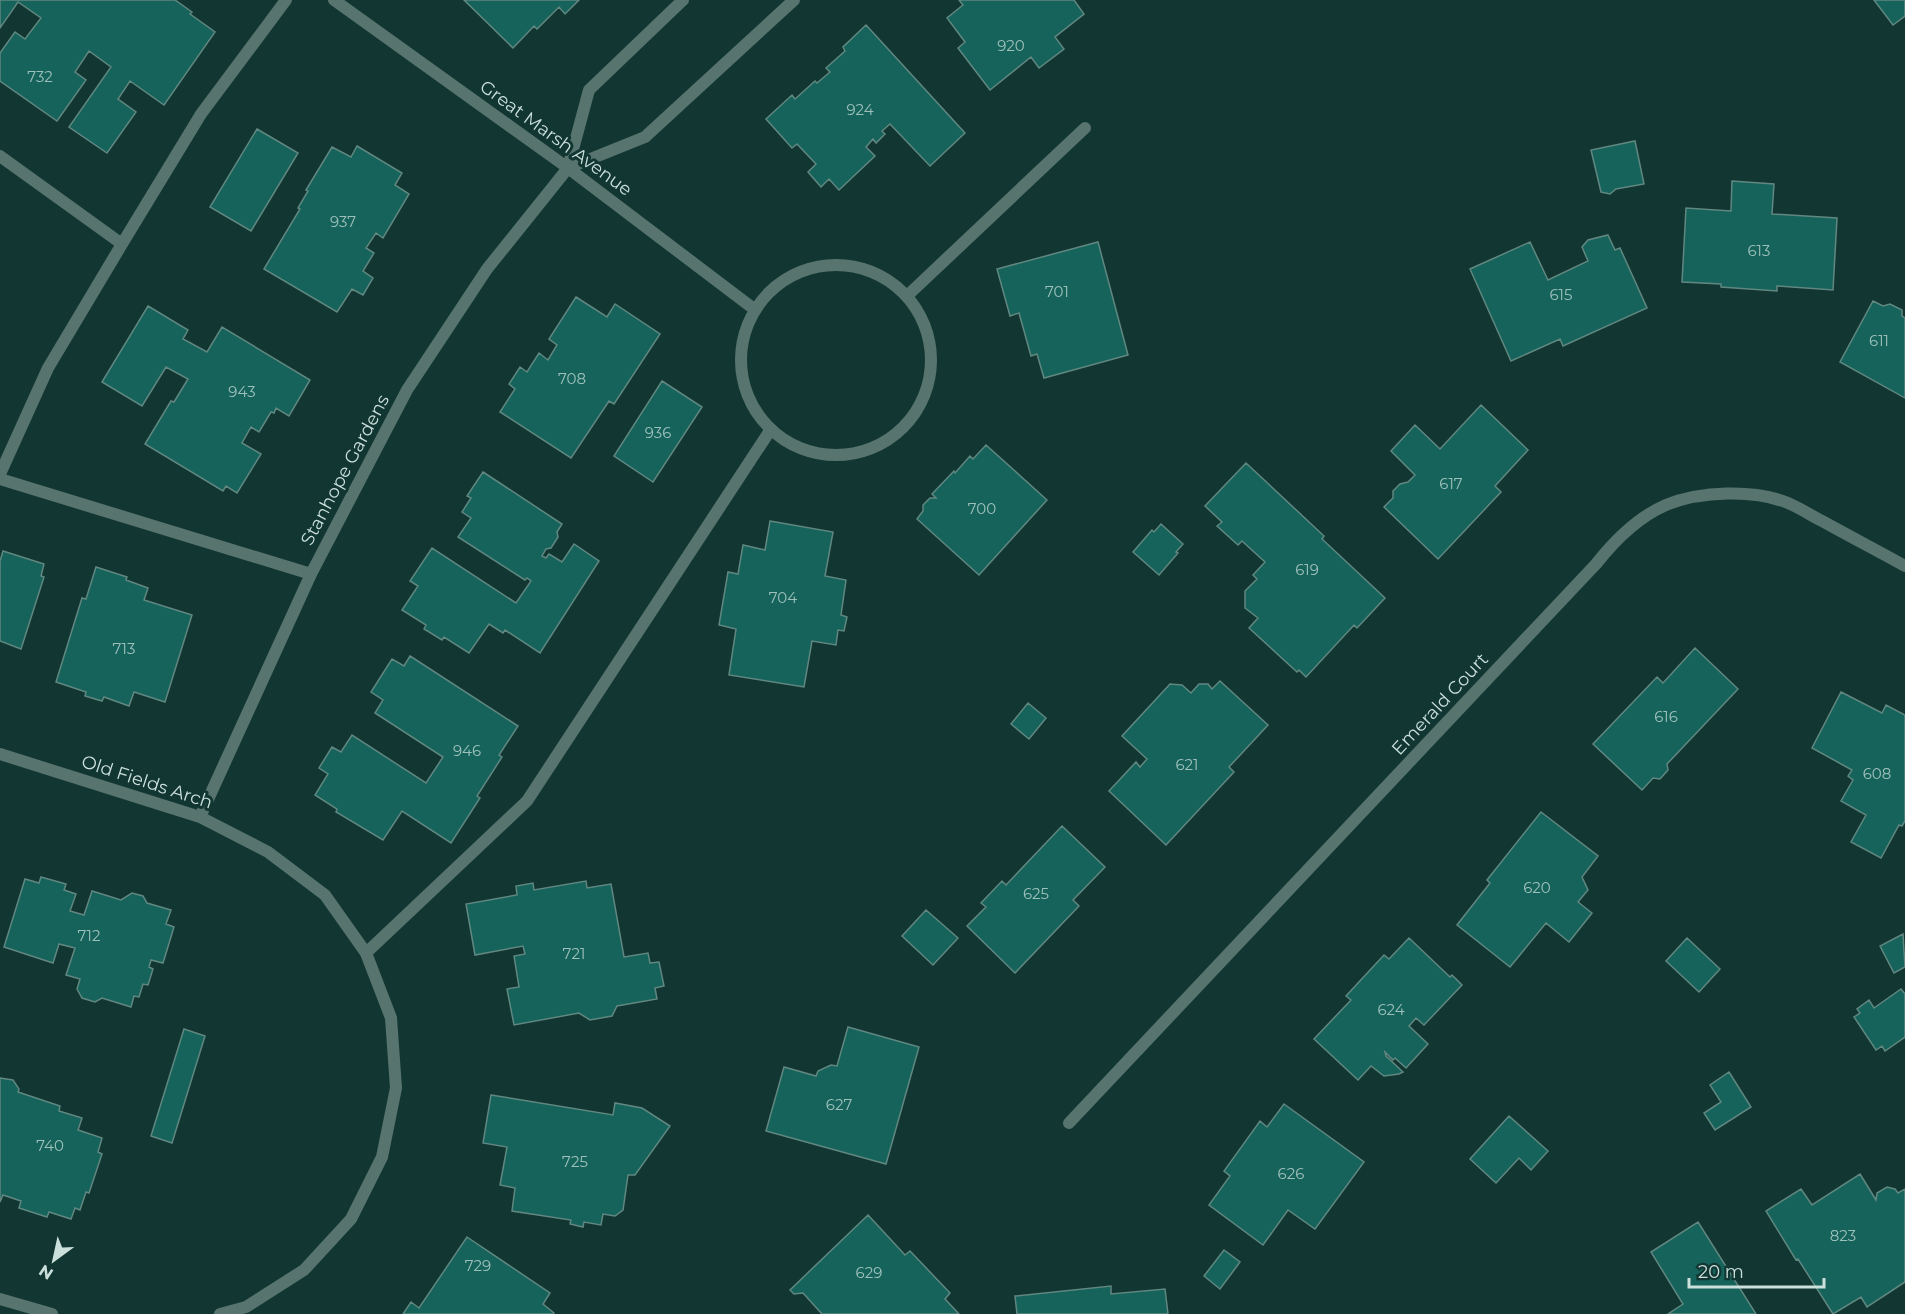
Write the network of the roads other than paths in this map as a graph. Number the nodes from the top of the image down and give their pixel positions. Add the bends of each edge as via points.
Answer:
1 (286, 0) edge
2 (334, 0) edge
3 (683, 0) edge
4 (794, 0) edge
5 (1085, 128) dead end
6 (0, 156) edge
7 (568, 168) junction
8 (122, 244) junction
9 (908, 296) junction
10 (754, 309) junction
11 (771, 429) junction
12 (0, 476) edge
13 (1905, 566) edge
14 (311, 574) junction
15 (0, 754) edge
16 (200, 817) junction
17 (366, 953) junction
18 (1069, 1123) dead end
19 (0, 1299) edge
20 (52, 1314) edge
21 (220, 1314) edge

1 - 8 street via 201,114
2 - 7 street, Great Marsh Avenue
3 - 7 street, Stanhope Gardens via 589,90
4 - 7 street, Stanhope Gardens via 645,137
5 - 9 street
6 - 8 street
7 - 10 street, Great Marsh Avenue
7 - 14 street, Stanhope Gardens via 487,269 407,390
8 - 12 street via 48,368
9 - 10 street via 880,274 845,264 810,267 779,282
9 - 11 street via 926,326 933,361 926,395 908,425 879,447 845,456 810,452 778,437
10 - 11 street via 742,342 742,377 754,410
11 - 17 street via 526,801
12 - 14 street
13 - 18 street, Emerald Court via 1788,503 1764,495 1743,492 1697,497 1666,505 1637,523 1612,544
14 - 16 street, Stanhope Gardens
15 - 16 street, Old Fields Arch
16 - 17 street, Old Fields Arch via 268,852 325,895
17 - 21 street, Old Fields Arch via 391,1018 396,1088 382,1157 351,1219 304,1270 246,1307
19 - 20 street

